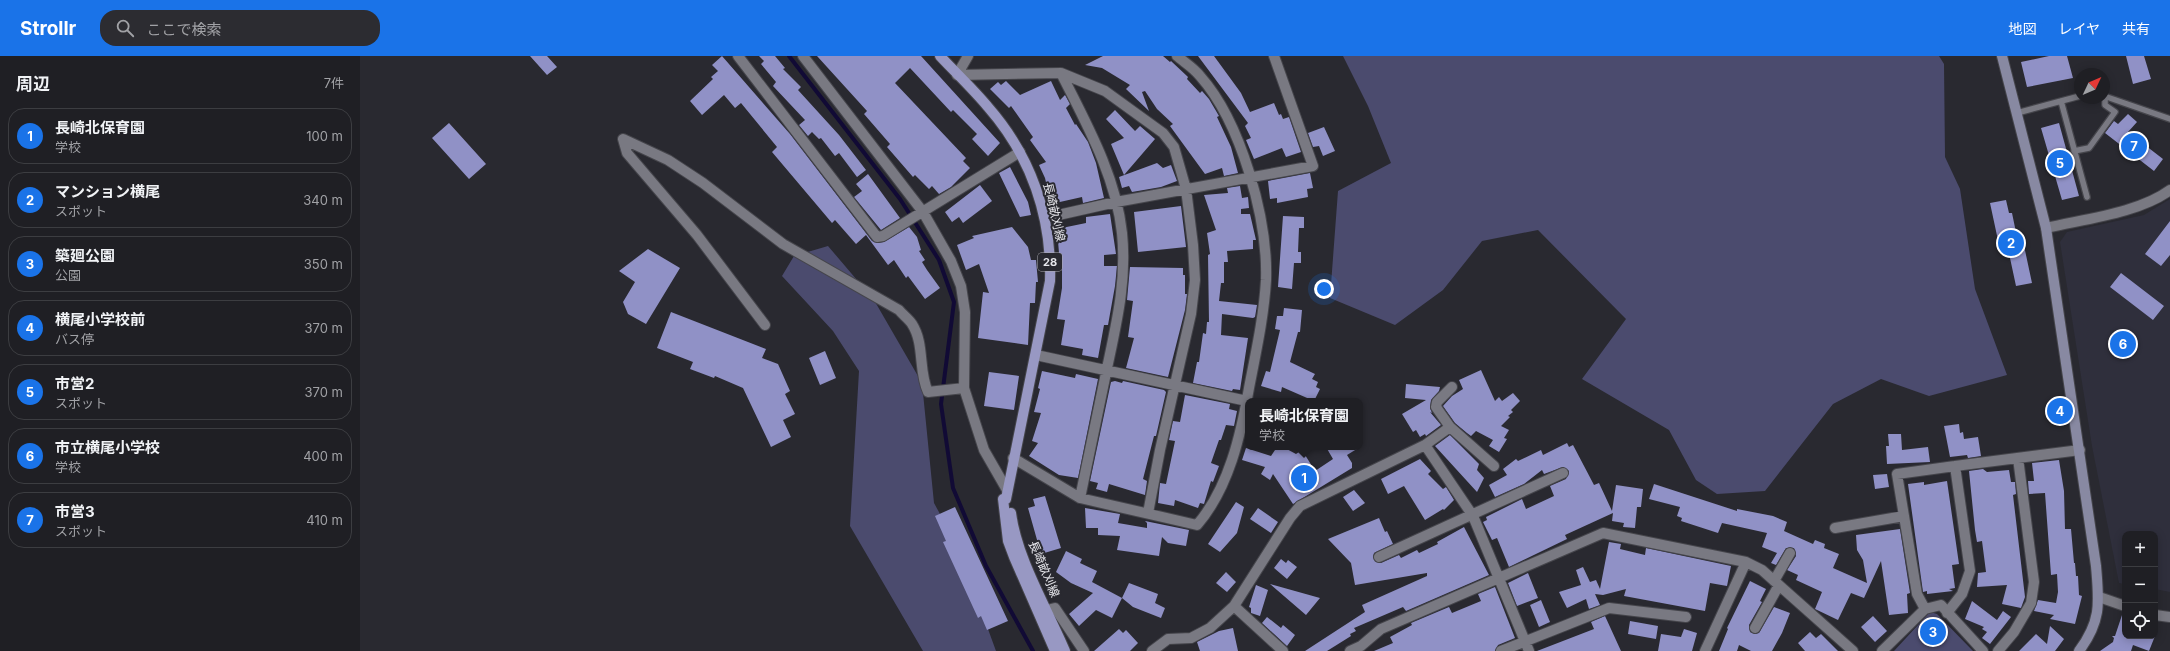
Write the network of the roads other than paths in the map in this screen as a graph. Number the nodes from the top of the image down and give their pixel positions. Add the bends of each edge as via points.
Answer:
1 (738, 56) edge
2 (803, 56) edge
3 (940, 56) edge
4 (968, 56) edge
5 (1177, 56) edge
6 (1274, 56) edge
7 (2002, 56) edge
8 (1061, 73) junction
9 (957, 74) junction
10 (2074, 98) edge
11 (2110, 98) edge
12 (2060, 101) junction
13 (2105, 104) edge
14 (2017, 113) junction
15 (2170, 118) edge
16 (2074, 150) junction
17 (1020, 152) junction
18 (1250, 178) junction
19 (1186, 189) junction
20 (2170, 190) edge
21 (2087, 197) dead end
22 (1116, 202) junction
23 (921, 212) junction
24 (1045, 218) junction
25 (2046, 228) junction
26 (764, 325) dead end
27 (1036, 355) junction
28 (1106, 372) junction
29 (1176, 386) junction
30 (1452, 387) dead end
31 (964, 388) junction
32 (1248, 398) edge
33 (1245, 401) edge
34 (1245, 411) edge
35 (1450, 427) junction
36 (1425, 445) junction
37 (2080, 450) junction
38 (1014, 458) junction
39 (2018, 458) junction
40 (1494, 466) dead end
41 (1955, 466) junction
42 (1563, 473) dead end
43 (1007, 494) junction
44 (1080, 498) junction
45 (1148, 513) junction
46 (1473, 516) junction
47 (1904, 516) junction
48 (1835, 528) dead end
49 (1790, 553) dead end
50 (1379, 557) dead end
51 (1746, 562) junction
52 (1498, 578) junction
53 (1776, 583) junction
54 (2099, 597) junction
55 (2122, 605) edge
56 (1234, 606) junction
57 (1925, 609) junction
58 (1047, 610) junction
59 (1947, 614) junction
60 (2158, 615) edge
61 (2170, 617) edge
62 (1686, 618) dead end
63 (1755, 628) dead end
64 (1525, 641) junction
65 (1056, 651) edge
66 (1065, 651) edge
67 (1084, 651) edge
68 (1152, 651) edge
69 (1283, 651) edge
70 (1350, 651) edge
71 (1501, 651) edge
72 (1529, 651) edge
73 (1704, 651) edge
74 (1853, 651) edge
75 (1882, 651) edge
76 (1983, 651) edge
77 (1998, 651) edge
78 (2079, 651) edge

1 - 23 street via 877,237 883,236
2 - 23 street
3 - 9 main road, 長崎畝刈線 / 28
4 - 9 street
5 - 18 street via 1200,76 1220,106 1237,137
6 - 18 street via 1313,166
7 - 14 street
8 - 9 street
8 - 19 street via 1105,91 1162,133 1174,147
8 - 22 street via 1097,144
9 - 17 main road, 長崎畝刈線 / 28 via 989,108
10 - 12 lane
11 - 15 lane
12 - 14 lane
12 - 16 lane
13 - 16 lane via 2115,112 2089,148
14 - 25 street
16 - 21 lane
17 - 23 street
17 - 24 main road, 長崎畝刈線 / 28 via 1036,185
18 - 19 street
18 - 32 street via 1262,221 1266,279 1262,319
19 - 22 street
19 - 29 street via 1195,280 1191,314
20 - 25 street via 2141,205
22 - 24 street
22 - 28 street via 1124,258 1120,313
23 - 31 street via 950,261 961,286 965,312
24 - 27 main road, 長崎畝刈線 / 28 via 1051,255 1050,281
25 - 37 street
26 - 31 street via 697,235 627,153 623,139 668,160 703,183 783,244 899,310 912,324 920,345 923,381 928,392
27 - 28 street
27 - 38 main road, 長崎畝刈線 / 28
28 - 29 street
28 - 44 street
29 - 33 street
29 - 45 street
30 - 35 street via 1437,402 1436,407
31 - 43 street via 984,450
34 - 45 street via 1240,435 1224,480 1197,525
35 - 36 street
35 - 40 street
36 - 46 street
36 - 56 street via 1300,506
37 - 39 street
37 - 54 street
38 - 43 main road, 長崎畝刈線 / 28
38 - 44 street
39 - 41 street
39 - 77 street via 2034,582 2031,603 2014,632
41 - 47 street via 1897,474
41 - 59 street via 1970,571 1962,594
42 - 46 street
43 - 58 main road, 長崎畝刈線 via 1022,554
43 - 65 main road, 長崎畝刈線 / 28 via 1004,498 1008,541
44 - 45 street
46 - 50 street
46 - 52 street
47 - 48 street
47 - 57 street via 1917,594
49 - 53 street
51 - 52 street via 1604,533
51 - 53 street via 1762,570
51 - 73 street
52 - 64 street
52 - 70 street via 1381,628 1361,646
53 - 63 street
53 - 74 street
54 - 55 street
54 - 78 street via 2098,618
56 - 68 street via 1210,628 1191,638 1168,639
56 - 69 street
57 - 59 street via 1940,605
57 - 75 street
58 - 66 main road, 長崎畝刈線
58 - 67 street via 1055,608
59 - 76 street
60 - 61 street
62 - 64 street via 1609,608
64 - 71 street
64 - 72 street

